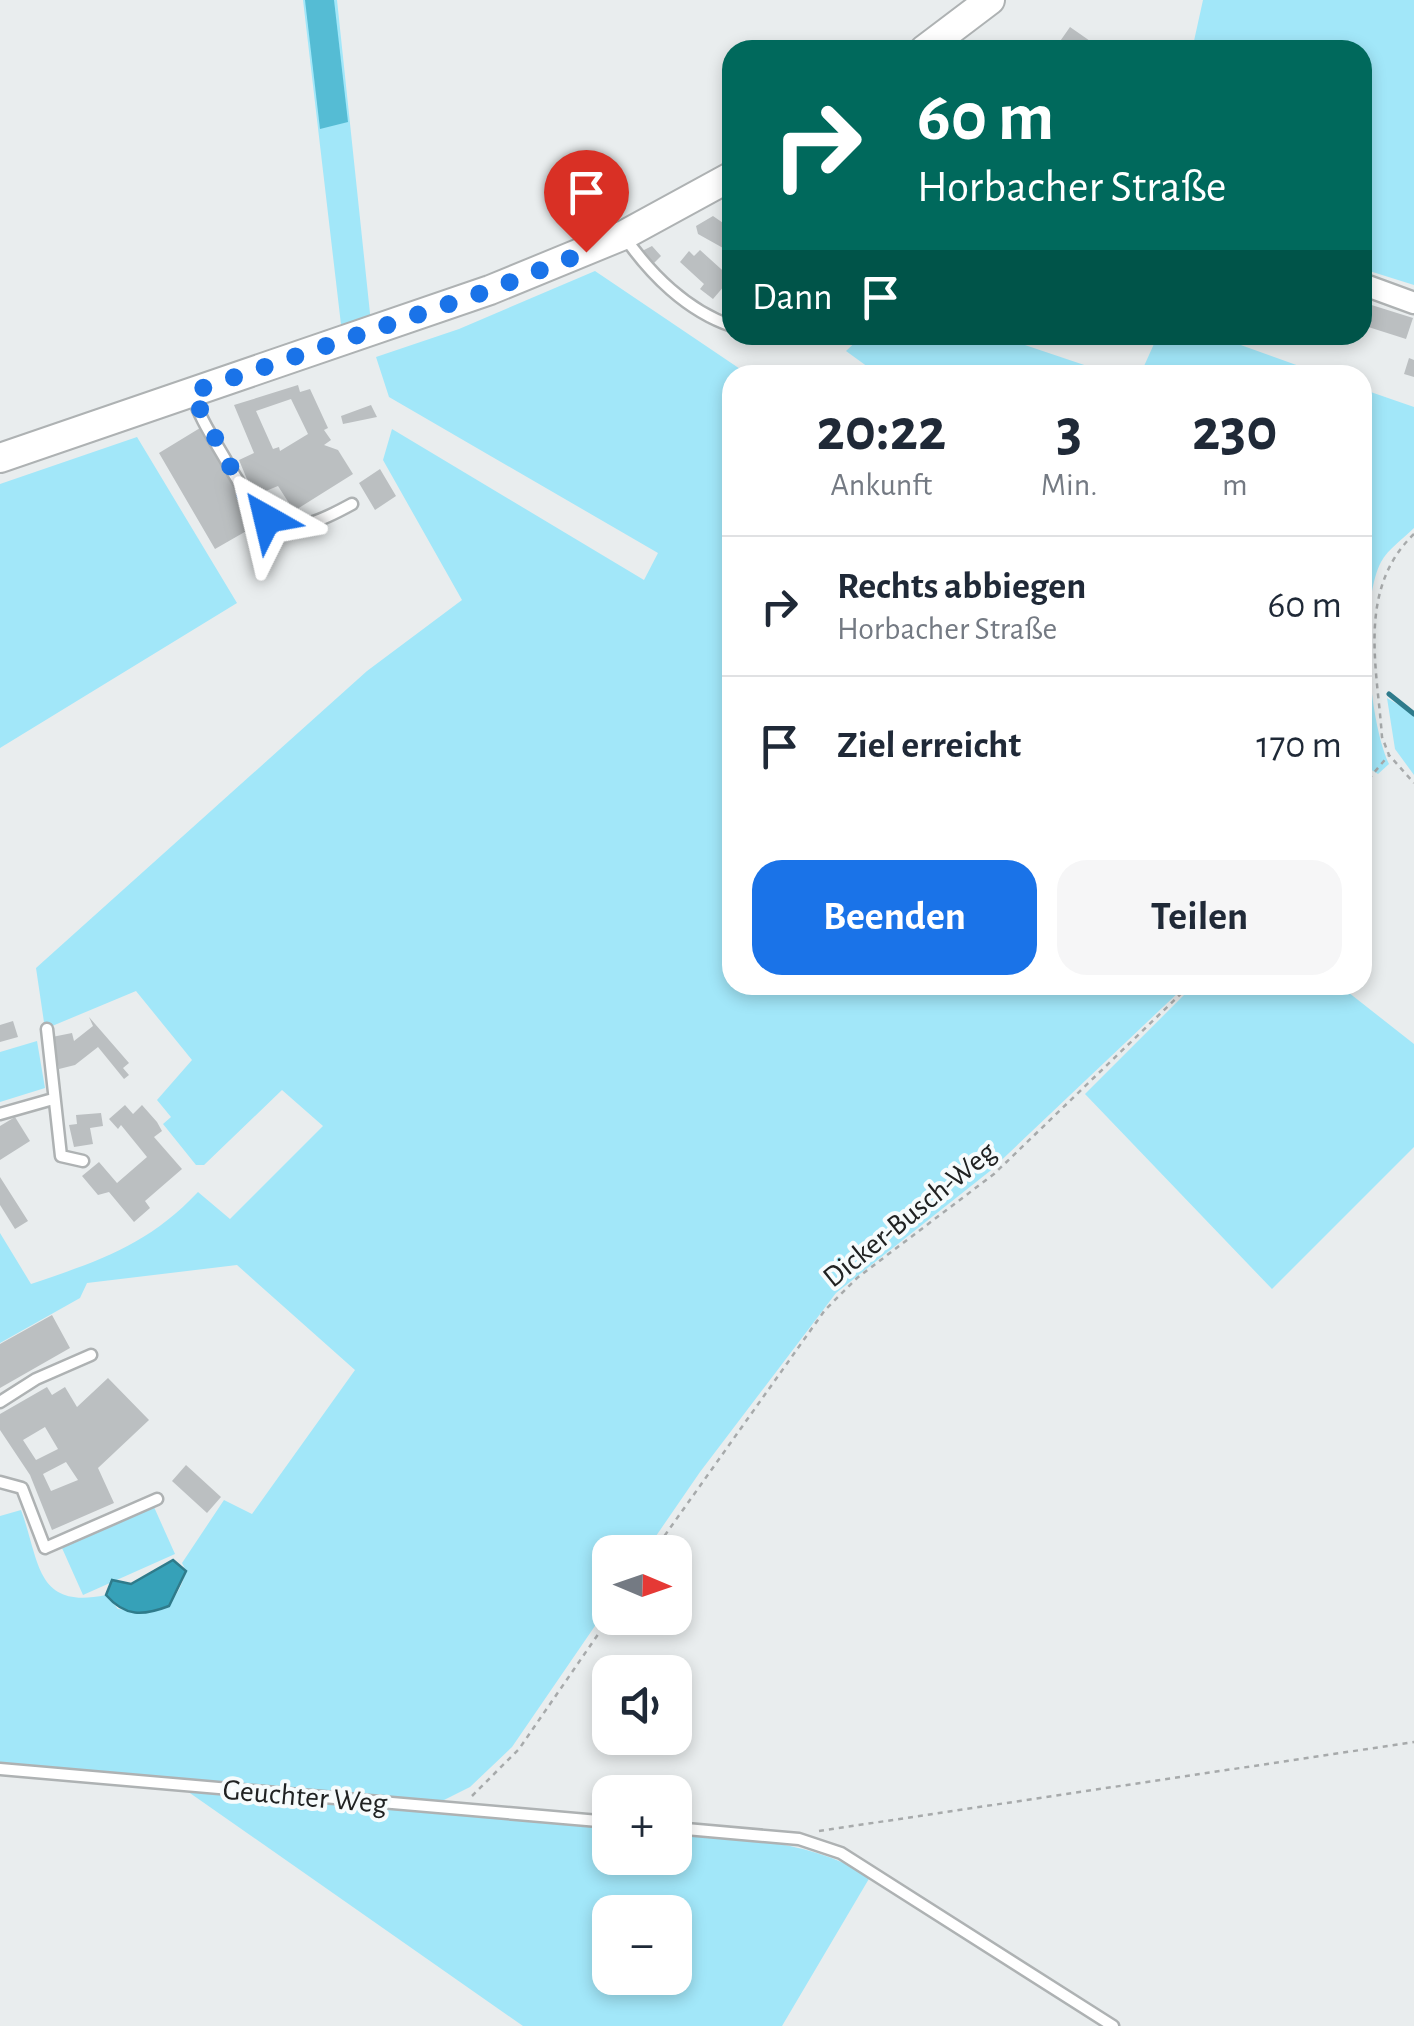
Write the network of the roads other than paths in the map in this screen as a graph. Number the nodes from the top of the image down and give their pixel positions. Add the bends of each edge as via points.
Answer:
1 (990, 0) edge
2 (937, 40) edge
3 (722, 181) edge
4 (624, 235) junction
5 (1372, 288) edge
6 (1414, 303) edge
7 (722, 322) edge
8 (191, 392) junction
9 (0, 458) edge
10 (352, 504) dead end
11 (47, 1028) dead end
12 (53, 1099) junction
13 (0, 1114) edge
14 (83, 1161) dead end
15 (91, 1355) dead end
16 (0, 1402) edge
17 (0, 1482) edge
18 (156, 1499) dead end
19 (0, 1769) edge
20 (592, 1821) edge
21 (692, 1829) edge
22 (1113, 2026) edge

1 - 2 main road
3 - 4 main road
4 - 7 lane via 658,280
4 - 8 main road via 490,290
5 - 6 street
8 - 9 main road
8 - 10 lane via 248,500 267,519 308,526
11 - 12 lane
12 - 13 lane
12 - 14 lane via 61,1156
15 - 16 lane
17 - 18 lane via 22,1488 44,1548
19 - 20 lane, Geuchter Weg
21 - 22 lane via 799,1838 867,1866

